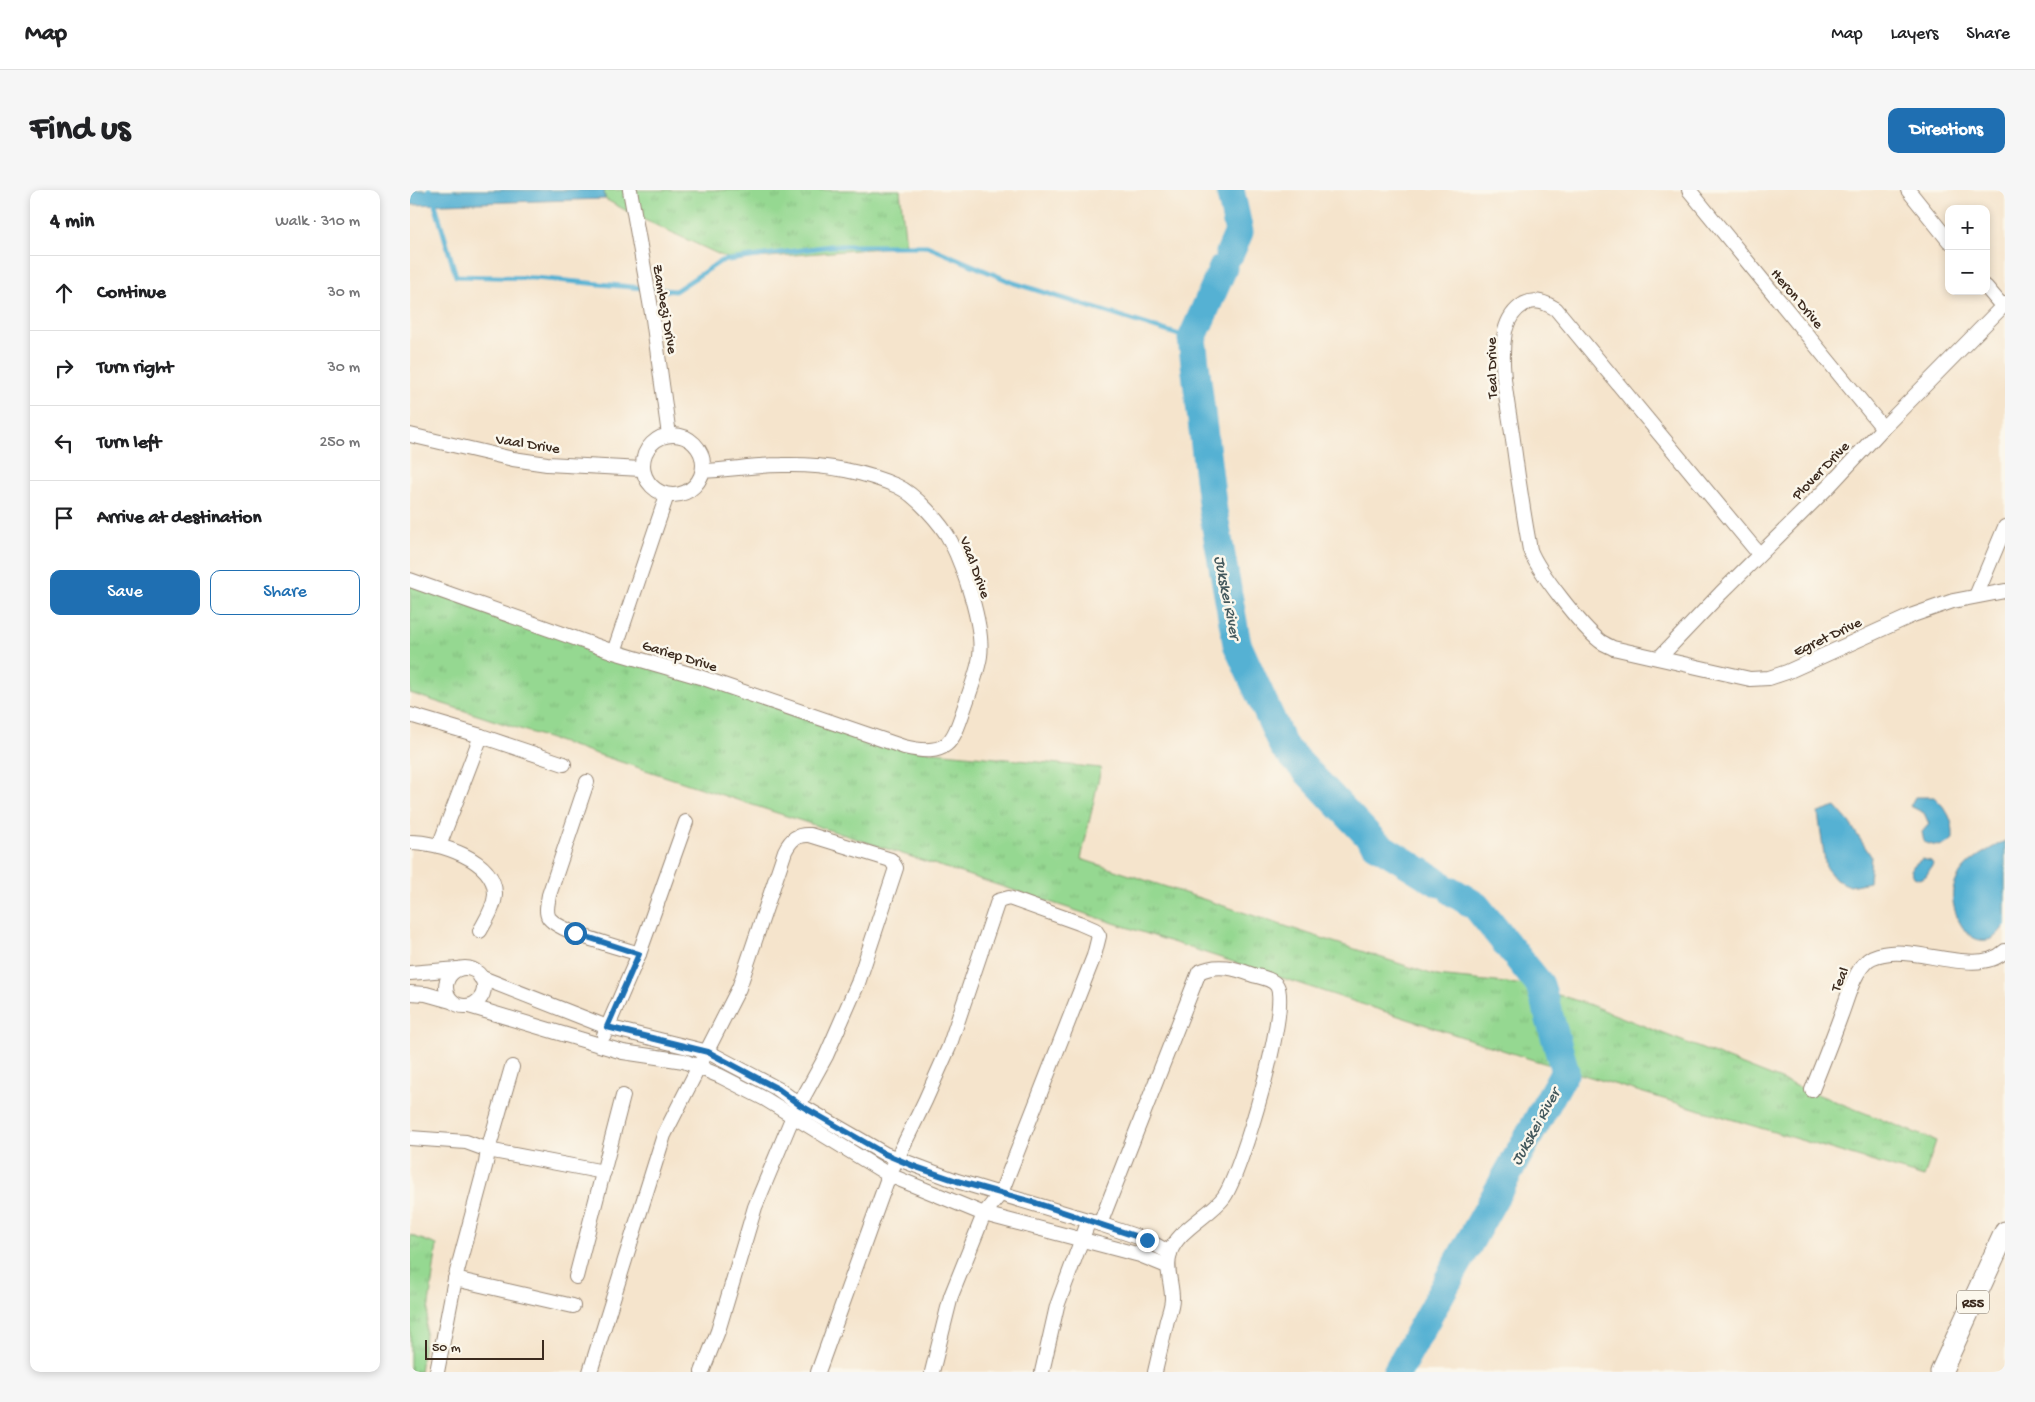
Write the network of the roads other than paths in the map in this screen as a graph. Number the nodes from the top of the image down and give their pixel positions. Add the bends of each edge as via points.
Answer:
1 (630, 190) edge
2 (1689, 190) edge
3 (1908, 190) edge
4 (1945, 236) edge
5 (1990, 291) edge
6 (2004, 306) edge
7 (1883, 428) junction
8 (669, 434) junction
9 (410, 435) edge
10 (642, 469) junction
11 (703, 470) junction
12 (667, 495) junction
13 (2005, 527) edge
14 (1759, 554) junction
15 (410, 580) edge
16 (2005, 591) edge
17 (1976, 596) junction
18 (614, 652) junction
19 (1659, 658) junction
20 (410, 715) edge
21 (481, 736) junction
22 (942, 747) joint
23 (564, 764) dead end
24 (588, 782) dead end
25 (686, 822) dead end
26 (410, 842) edge
27 (439, 846) junction
28 (480, 931) dead end
29 (2005, 951) edge
30 (639, 954) junction
31 (458, 969) junction
32 (410, 973) edge
33 (480, 977) junction
34 (410, 993) edge
35 (451, 1002) junction
36 (469, 1006) junction
37 (607, 1027) junction
38 (600, 1045) junction
39 (708, 1052) junction
40 (512, 1067) dead end
41 (699, 1068) junction
42 (1812, 1090) dead end
43 (623, 1096) dead end
44 (796, 1110) junction
45 (410, 1138) edge
46 (488, 1150) junction
47 (897, 1159) junction
48 (604, 1172) junction
49 (888, 1175) junction
50 (1001, 1193) junction
51 (984, 1214) junction
52 (1095, 1222) junction
53 (2005, 1232) edge
54 (1082, 1239) junction
55 (1168, 1260) junction
56 (576, 1277) dead end
57 (455, 1279) junction
58 (574, 1306) dead end
59 (436, 1372) edge
60 (590, 1372) edge
61 (702, 1372) edge
62 (818, 1372) edge
63 (932, 1372) edge
64 (1042, 1372) edge
65 (1154, 1372) edge
66 (1940, 1372) edge

1 - 8 street, Zambezi Drive
2 - 7 street, Heron Drive
3 - 4 street
5 - 6 street
6 - 7 street, Plover Drive
7 - 14 street, Plover Drive
8 - 10 street via 654,440 649,446
8 - 11 street via 691,440 698,449
9 - 10 street, Vaal Drive via 505,458 547,464
10 - 12 street via 648,483
11 - 12 street via 700,480 686,493
11 - 22 street, Vaal Drive via 780,465 838,468 899,486 930,514 951,542 957,557 976,615 980,647 977,669 957,730
12 - 18 street
13 - 17 street
14 - 19 street, Plover Drive
14 - 19 street, Teal Drive via 1556,309 1534,301 1510,316 1505,333 1505,388 1533,558 1588,630 1602,643
15 - 18 street, Gariep Drive
16 - 17 street, Egret Drive
17 - 19 street, Egret Drive via 1913,615 1769,678 1750,679
18 - 22 street, Gariep Drive via 700,677 904,747 923,751
20 - 21 street
21 - 23 street
21 - 27 street
24 - 30 street via 546,912 556,924 575,933
25 - 30 street
26 - 27 street
27 - 28 street via 470,857 491,880 495,894 493,904
29 - 42 street, Teal via 1996,959 1980,962 1902,952 1877,955 1868,960 1854,979
30 - 37 street
31 - 32 street
31 - 33 street via 471,969
31 - 35 street via 446,983 445,990
33 - 36 street via 484,991 476,1003
33 - 37 street
34 - 35 street
35 - 36 street
36 - 38 street
37 - 38 street
37 - 39 street
38 - 41 street via 637,1055 684,1061
39 - 41 street
39 - 44 street via 778,1089
39 - 44 street via 739,988 789,843 800,834 810,835 891,860 896,868 858,983 826,1056
40 - 46 street
41 - 44 street via 764,1099
41 - 60 street via 664,1135
43 - 48 street
44 - 47 street
44 - 49 street
44 - 61 street via 755,1207 718,1331
45 - 46 street via 466,1142
46 - 48 street
46 - 57 street
47 - 49 street
47 - 50 street
47 - 50 street via 948,1047 998,901 1017,900 1095,930 1099,936
48 - 56 street
49 - 51 street
49 - 62 street
50 - 51 street
50 - 52 street
51 - 54 street
51 - 63 street via 952,1296
52 - 54 street
52 - 55 street via 1147,1240
52 - 55 street via 1199,972 1220,966 1271,980 1277,986 1279,1000 1268,1070 1240,1160 1225,1197 1181,1236
53 - 66 main road, R55
54 - 55 street
54 - 64 street via 1057,1306
55 - 65 street via 1172,1300
57 - 58 street
57 - 59 street

